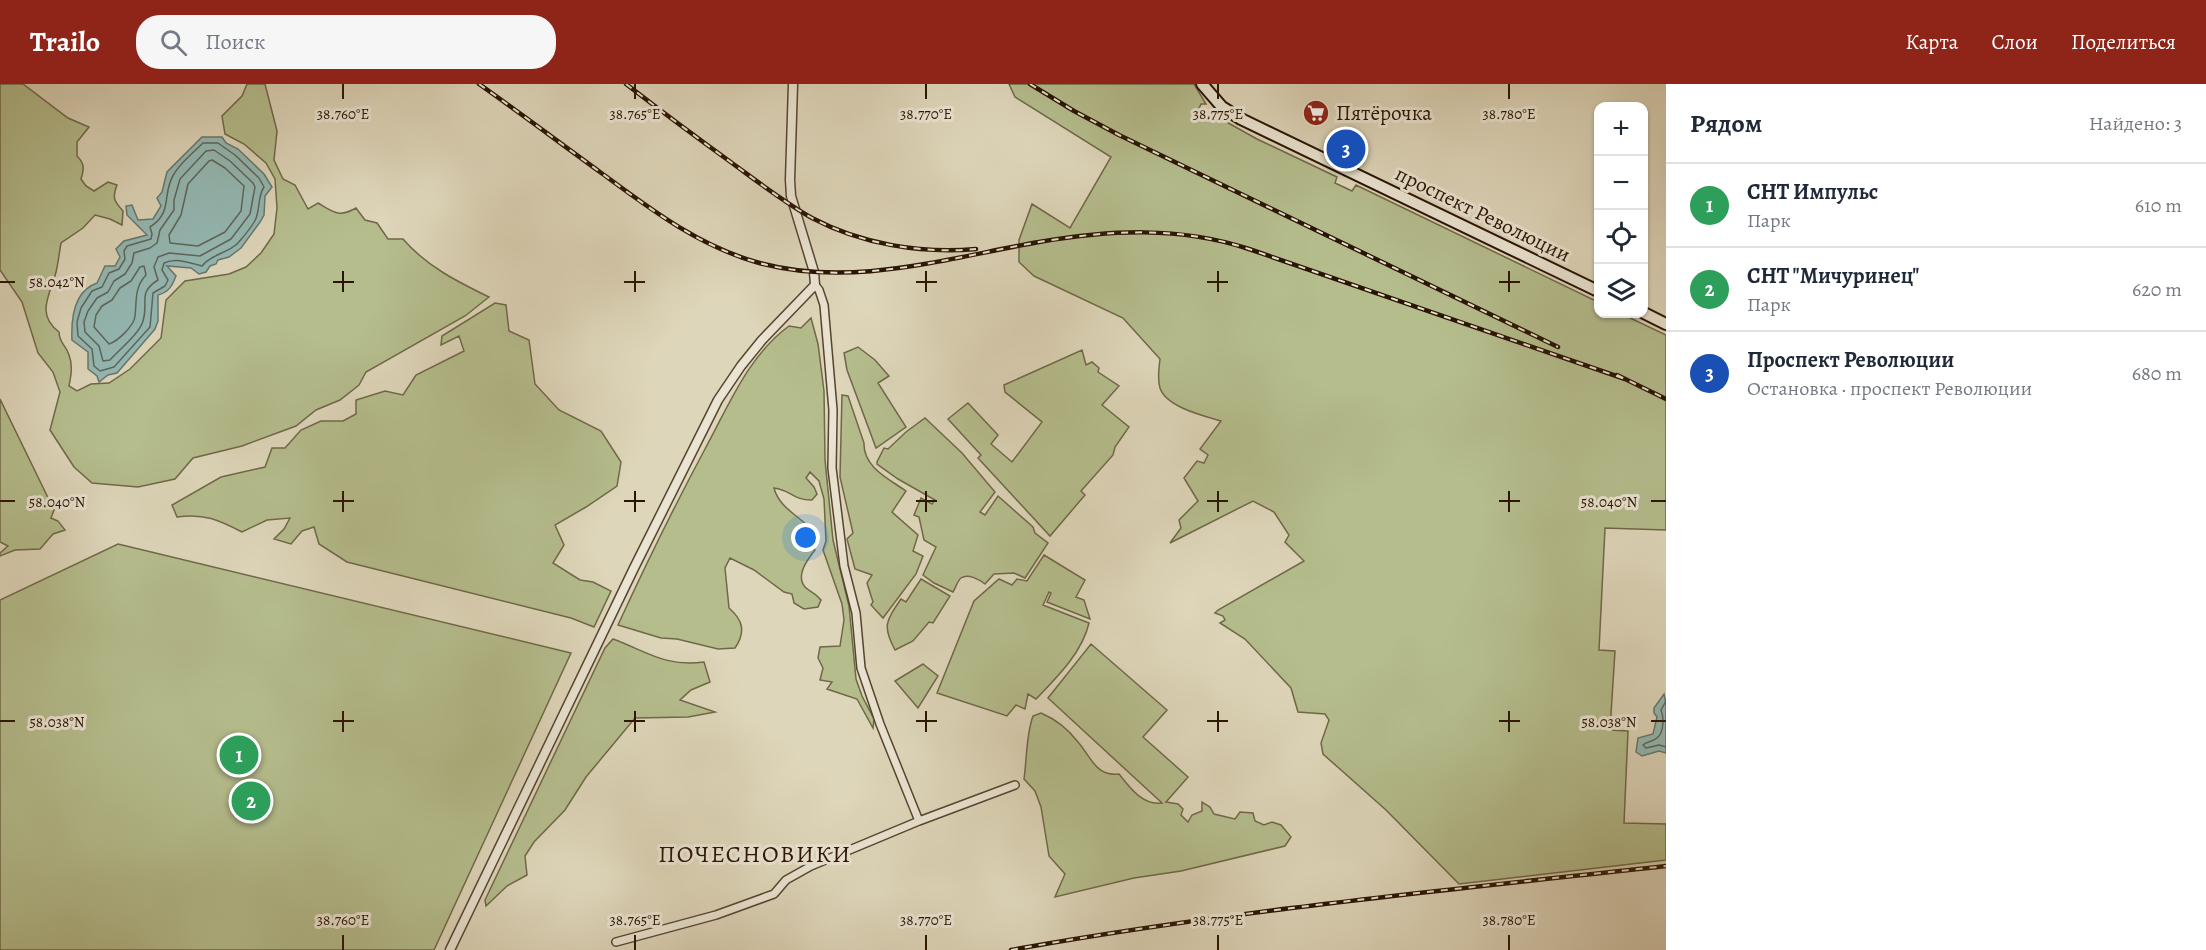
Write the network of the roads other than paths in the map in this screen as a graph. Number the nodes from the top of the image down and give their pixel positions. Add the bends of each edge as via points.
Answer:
1 (793, 84) edge
2 (1202, 84) edge
3 (815, 285) junction
4 (1594, 289) edge
5 (1648, 315) edge
6 (1666, 324) edge
7 (1015, 785) dead end
8 (919, 821) junction
9 (616, 942) dead end
10 (450, 950) edge

1 - 3 street via 791,196
2 - 4 main road, проспект Революции via 1222,107 1257,127
3 - 8 street via 824,305 833,410 832,468 861,668
3 - 10 street via 762,340 718,400
5 - 6 main road
7 - 8 street
8 - 9 street via 811,866 786,880 774,894 716,915

